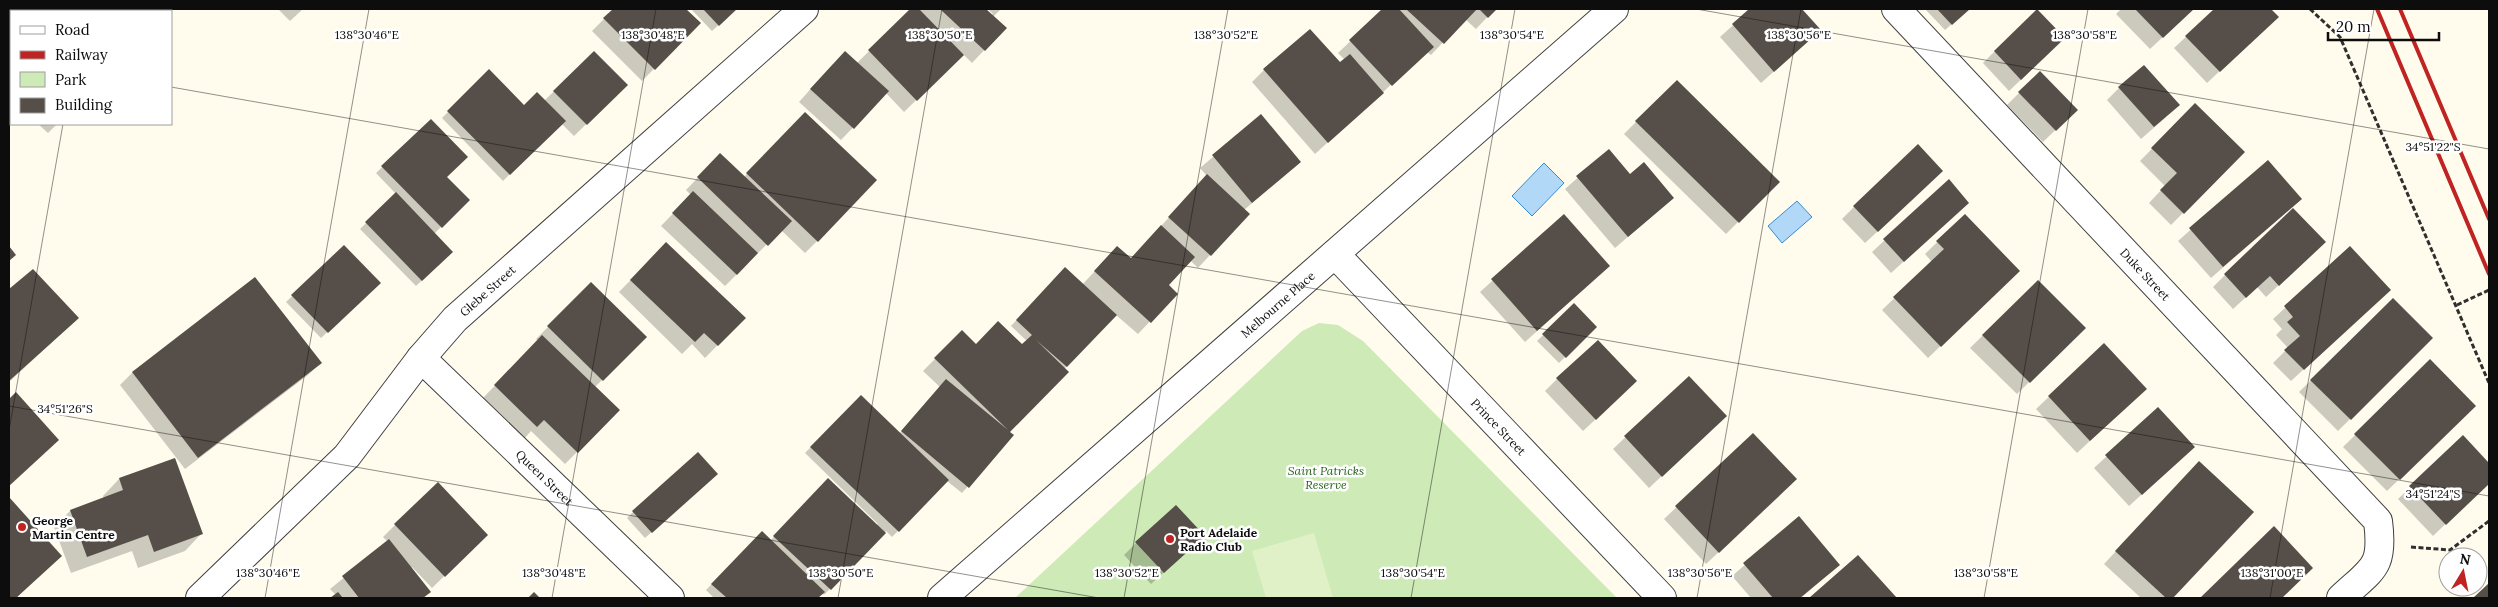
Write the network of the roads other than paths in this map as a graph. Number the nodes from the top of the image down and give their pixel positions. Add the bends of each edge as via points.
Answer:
1 (804, 9) edge
2 (1614, 9) edge
3 (1896, 9) edge
4 (1335, 254) junction
5 (421, 358) junction
6 (200, 598) edge
7 (670, 598) edge
8 (942, 598) edge
9 (1662, 598) edge
10 (2341, 598) edge

1 - 5 street, Glebe Street via 455,319
2 - 4 street, Melbourne Place
3 - 10 street, Duke Street via 2378,521 2381,545 2377,564
4 - 8 street, Melbourne Place
4 - 9 street, Prince Street
5 - 6 street, Glebe Street via 347,456
5 - 7 street, Queen Street

